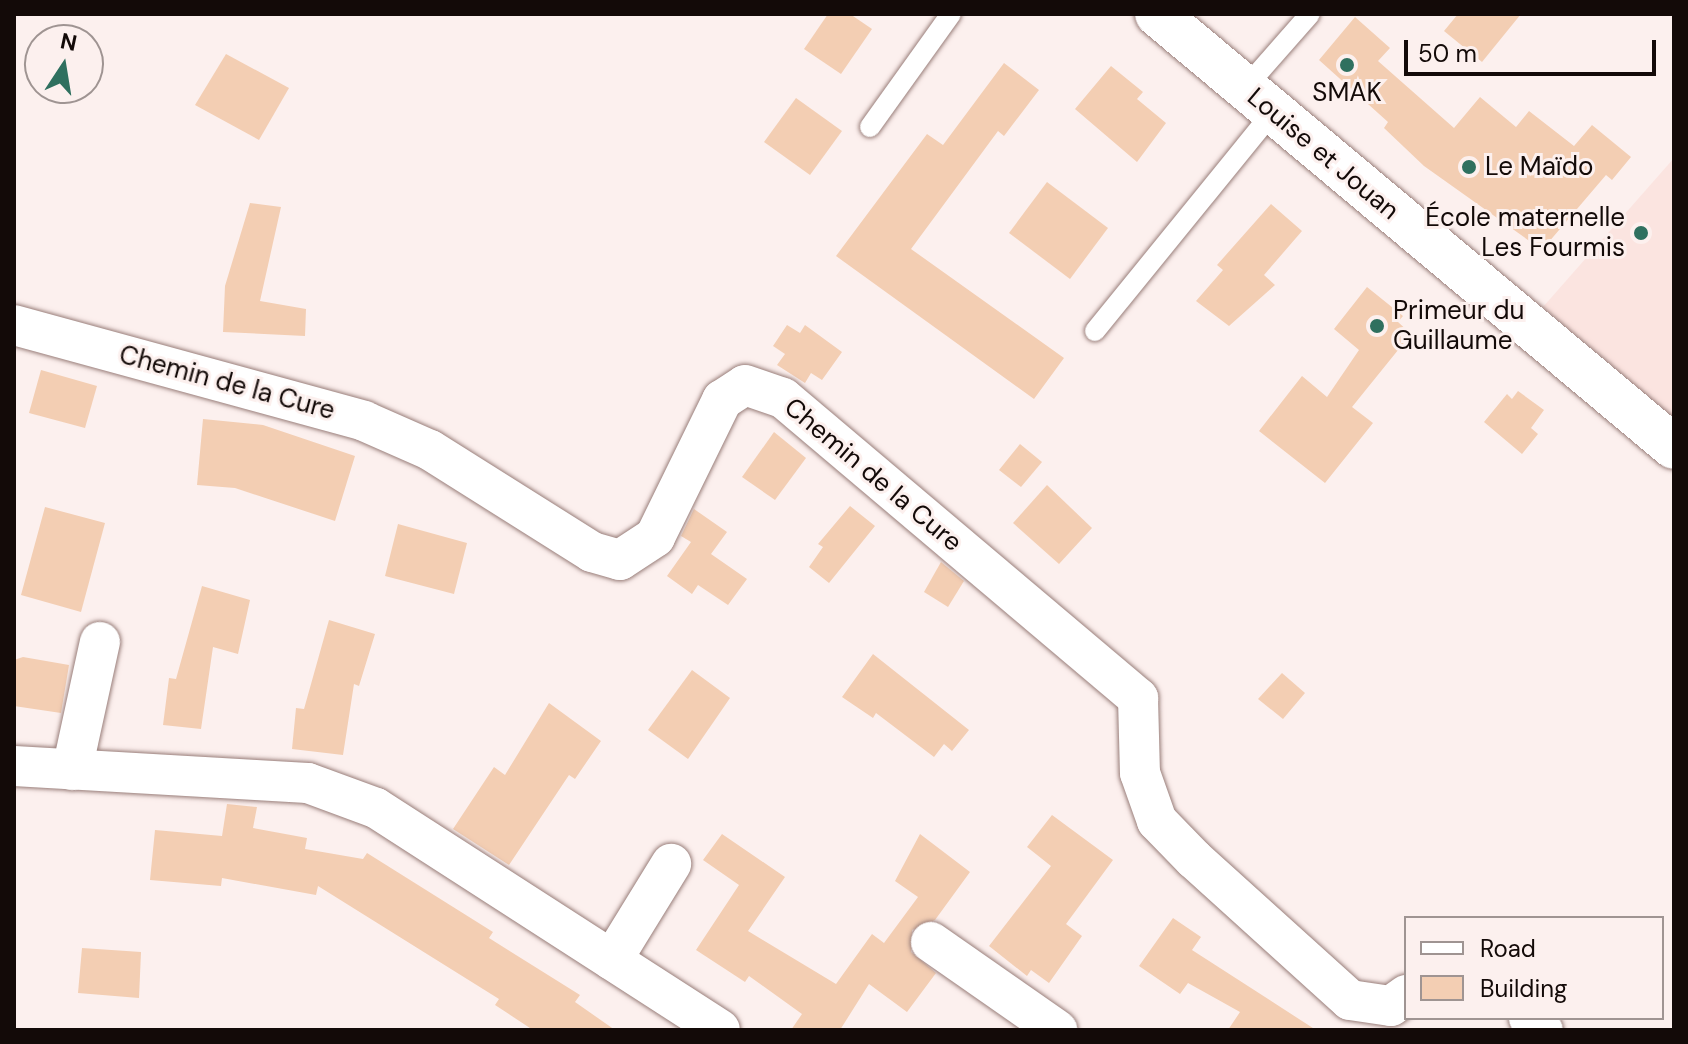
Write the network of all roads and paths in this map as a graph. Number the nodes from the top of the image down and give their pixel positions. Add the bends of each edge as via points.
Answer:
1 (951, 14) edge
2 (1157, 14) edge
3 (1310, 14) edge
4 (1259, 100) junction
5 (870, 127) dead end
6 (14, 325) edge
7 (1095, 331) dead end
8 (1674, 446) edge
9 (100, 642) dead end
10 (14, 766) edge
11 (72, 770) junction
12 (671, 864) dead end
13 (931, 942) dead end
14 (612, 960) junction
15 (1404, 996) edge
16 (720, 1030) edge
17 (1057, 1030) edge

1 - 5 lane
2 - 4 main road, Louise et Jouan
3 - 4 lane
4 - 7 lane
4 - 8 main road, Louise et Jouan
6 - 15 street, Chemin de la Cure via 364,421 430,450 592,552 620,560 655,537 722,400 745,385 783,398 1138,698 1140,773 1157,821 1194,859 1350,1000 1391,1006
9 - 11 street
10 - 11 street
11 - 14 street via 308,783 376,808
12 - 14 street
13 - 17 street
14 - 16 street

